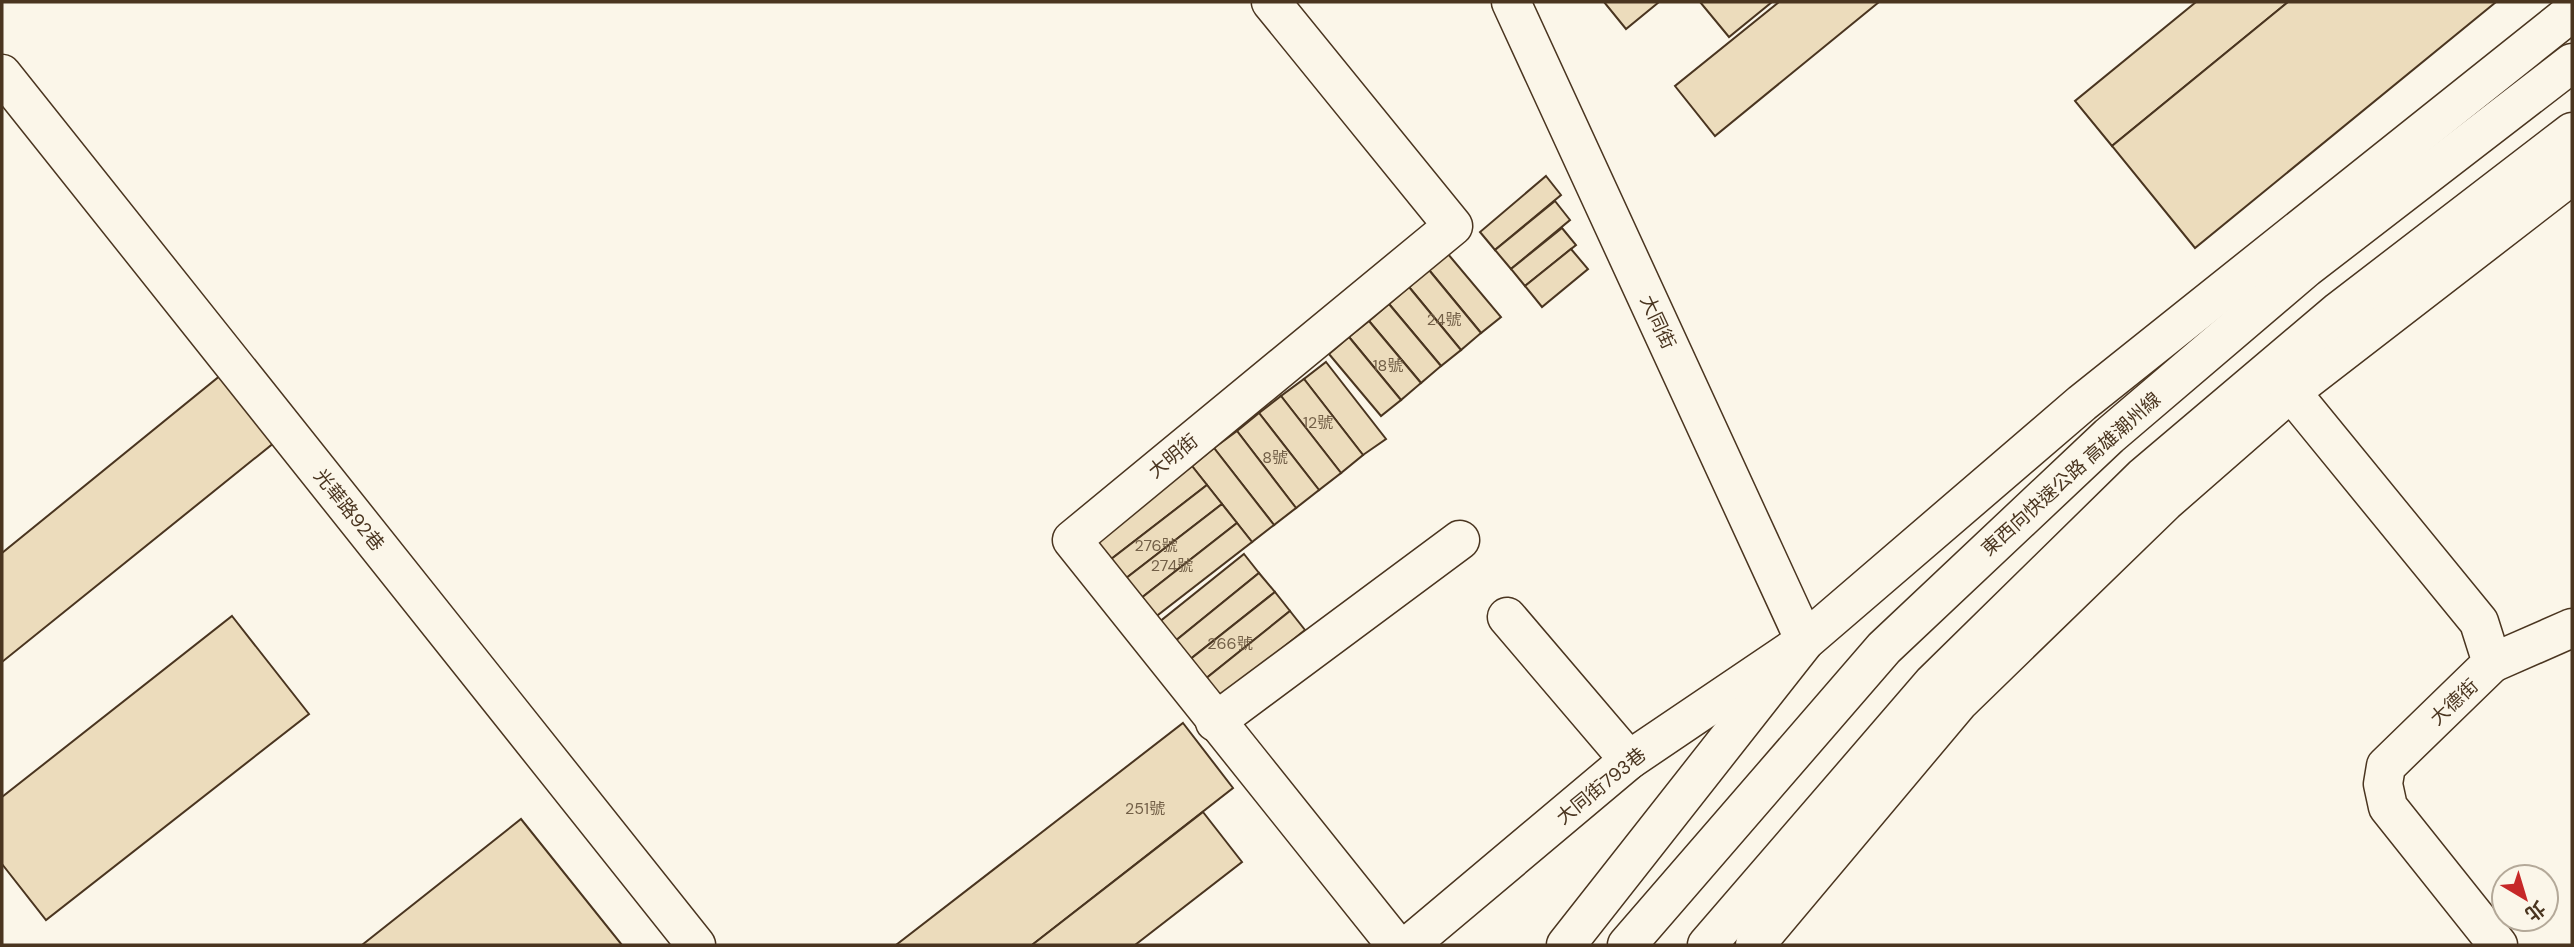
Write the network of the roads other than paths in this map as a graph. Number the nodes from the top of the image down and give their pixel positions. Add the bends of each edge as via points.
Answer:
1 (1271, 2) edge
2 (1511, 2) edge
3 (2572, 12) edge
4 (2572, 63) edge
5 (2, 74) edge
6 (2572, 132) edge
7 (2572, 175) edge
8 (2291, 392) junction
9 (1460, 540) dead end
10 (1507, 617) dead end
11 (2572, 628) edge
12 (1805, 641) junction
13 (2492, 663) junction
14 (1215, 722) junction
15 (1629, 760) junction
16 (696, 945) edge
17 (1396, 945) edge
18 (1409, 945) edge
19 (1566, 945) edge
20 (1627, 945) edge
21 (1707, 945) edge
22 (1755, 945) edge
23 (2498, 945) edge

1 - 14 main road, 大明街 via 1453,226 1072,540
2 - 12 main road, 大同街
3 - 12 main road via 2082,403
4 - 20 main road, 東西向快速公路 高雄潮州線 via 2306,268 2099,445 1884,648
5 - 16 main road, 光華路92巷
6 - 21 main road via 2339,311 2143,477 1933,683
7 - 8 main road
8 - 13 main road, 大德街 via 2479,622
8 - 22 main road via 2165,502 1959,702
9 - 14 main road
10 - 15 main road
11 - 13 main road
12 - 15 main road, 大同街793巷
12 - 19 main road
13 - 23 main road, 大德街 via 2386,766 2383,784 2388,807
14 - 17 main road, 大明街
15 - 18 main road, 大同街793巷

